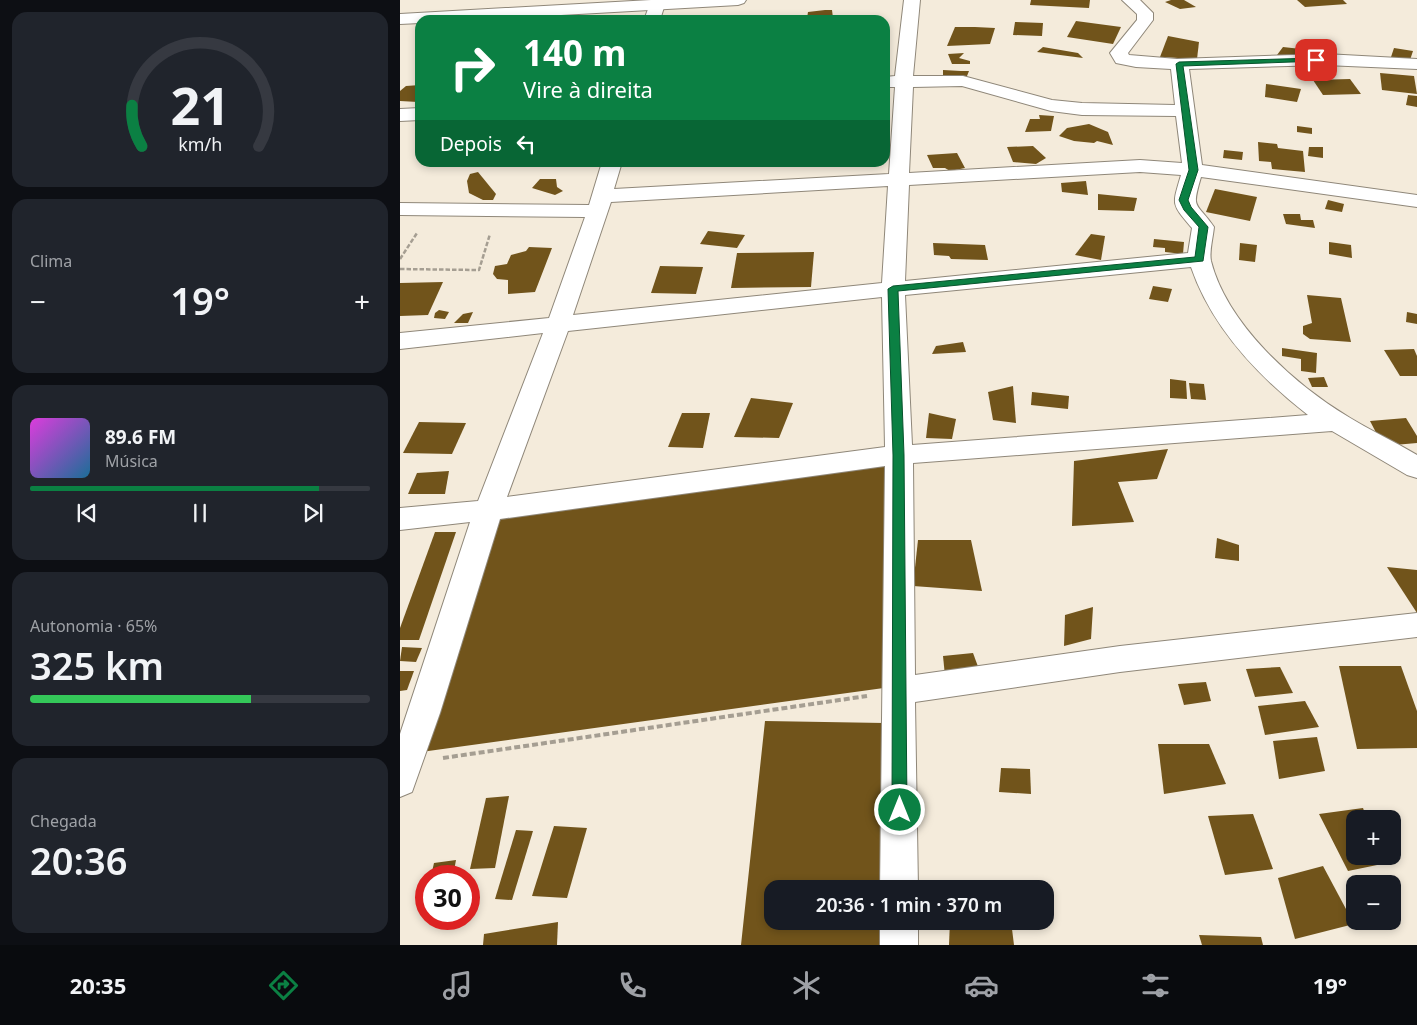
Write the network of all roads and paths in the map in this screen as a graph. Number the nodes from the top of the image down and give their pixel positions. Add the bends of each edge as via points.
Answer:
1 (738, 0) edge
2 (912, 0) edge
3 (1130, 0) edge
4 (617, 3) edge
5 (655, 12) edge
6 (454, 15) edge
7 (415, 18) edge
8 (400, 19) edge
9 (1179, 64) junction
10 (1417, 64) edge
11 (894, 81) edge
12 (1186, 111) junction
13 (415, 114) edge
14 (400, 115) edge
15 (610, 167) edge
16 (1193, 170) junction
17 (898, 180) junction
18 (1417, 201) edge
19 (599, 204) junction
20 (400, 209) edge
21 (420, 229) dead end
22 (492, 229) dead end
23 (400, 259) edge
24 (1200, 260) junction
25 (400, 269) edge
26 (893, 289) junction
27 (558, 325) junction
28 (400, 341) edge
29 (1337, 422) junction
30 (899, 455) junction
31 (1417, 468) edge
32 (488, 510) junction
33 (400, 519) edge
34 (1417, 625) edge
35 (900, 691) junction
36 (402, 770) edge
37 (899, 880) edge
38 (899, 930) edge
39 (899, 945) edge

1 - 5 street
2 - 11 street
3 - 9 street via 1145,13 1145,20 1119,53 1122,59
4 - 5 street
4 - 6 street
7 - 8 street
9 - 10 street via 1336,59
9 - 12 street
11 - 12 street via 963,81 1051,106
11 - 17 street
12 - 16 street
13 - 14 street
15 - 19 street
16 - 17 street via 1140,166
16 - 18 street
16 - 24 street via 1184,200 1203,227
17 - 19 street
17 - 26 street
19 - 20 street
19 - 27 street
21 - 23 path
22 - 25 path via 479,270
24 - 26 street
24 - 29 street via 1226,316 1266,366 1299,396
26 - 27 street
26 - 30 street
27 - 28 street
27 - 32 street
29 - 30 street
29 - 31 street
30 - 32 street
30 - 35 street
32 - 33 street
32 - 36 street
34 - 35 street via 1120,659
35 - 36 path
35 - 37 street
38 - 39 street

